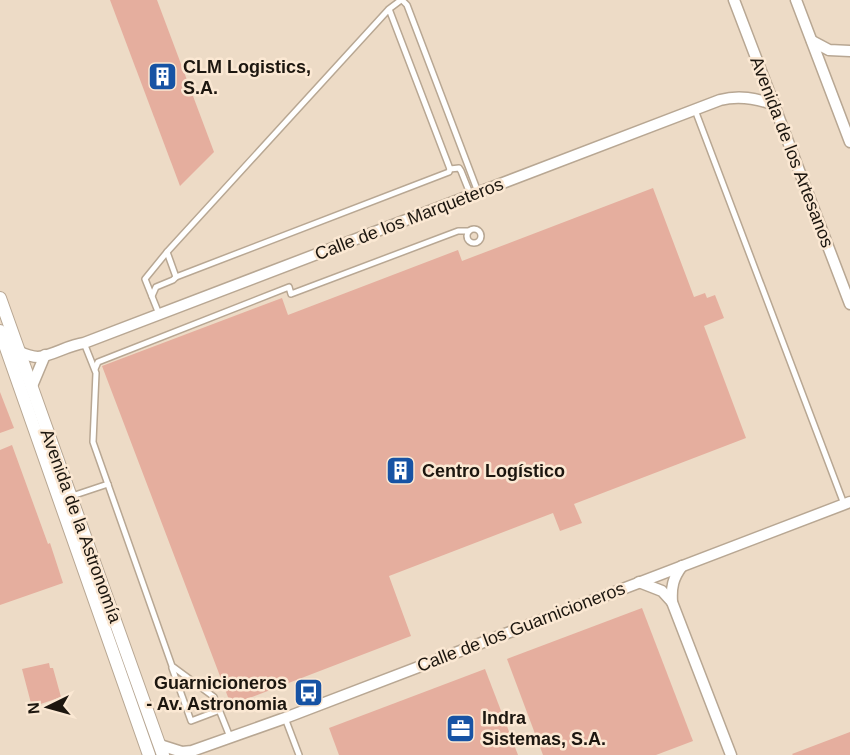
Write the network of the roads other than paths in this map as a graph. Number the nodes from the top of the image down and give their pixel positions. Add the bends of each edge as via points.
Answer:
1 (401, 0) edge
2 (734, 0) edge
3 (796, 0) edge
4 (389, 9) junction
5 (812, 41) junction
6 (850, 51) edge
7 (775, 105) junction
8 (695, 110) junction
9 (850, 142) edge
10 (450, 169) junction
11 (475, 194) junction
12 (469, 231) dead end
13 (166, 252) junction
14 (176, 277) junction
15 (152, 296) junction
16 (0, 298) edge
17 (850, 304) edge
18 (159, 314) junction
19 (0, 332) edge
20 (84, 343) junction
21 (4, 344) junction
22 (20, 352) junction
23 (45, 355) junction
24 (94, 369) junction
25 (32, 386) junction
26 (108, 484) junction
27 (70, 497) junction
28 (847, 503) edge
29 (683, 566) junction
30 (639, 582) junction
31 (672, 602) junction
32 (172, 666) junction
33 (220, 710) junction
34 (285, 718) junction
35 (230, 737) junction
36 (161, 750) edge
37 (189, 753) edge
38 (149, 755) edge
39 (298, 755) edge
40 (731, 755) edge

1 - 4 lane
1 - 11 lane via 407,5
2 - 7 street, Avenida de los Artesanos
3 - 5 street
4 - 10 lane
4 - 13 lane
5 - 6 street via 829,50
5 - 9 street
7 - 8 street, Calle de los Marqueteros via 741,97
7 - 17 street, Avenida de los Artesanos
8 - 11 street, Calle de los Marqueteros
8 - 28 lane
10 - 11 lane via 462,171
10 - 14 lane
11 - 18 street, Calle de los Marqueteros
12 - 24 lane via 458,231 291,294 289,287 98,362
13 - 14 lane
13 - 15 lane via 145,279
14 - 15 lane via 156,287
15 - 18 lane
16 - 22 street, Avenida de la Astronomía
18 - 20 street, Calle de los Marqueteros
19 - 21 street, Avenida de la Astronomía
20 - 23 street, Calle de los Marqueteros
20 - 24 lane
21 - 22 street, Calle de los Marqueteros
21 - 38 street, Avenida de la Astronomía
22 - 23 street, Calle de los Marqueteros
22 - 25 street, Avenida de la Astronomía
23 - 25 street
24 - 26 lane via 93,442
25 - 27 street, Avenida de la Astronomía
26 - 27 lane
26 - 32 lane
27 - 36 street, Avenida de la Astronomía
28 - 29 street, Calle de los Guarnicioneros
29 - 30 street, Calle de los Guarnicioneros
29 - 31 street via 671,587
30 - 31 street via 662,591
30 - 34 street, Calle de los Guarnicioneros
31 - 40 street
32 - 33 lane via 214,697
32 - 33 lane via 191,721
33 - 35 lane
34 - 35 street, Calle de los Guarnicioneros
34 - 39 lane
35 - 37 street, Calle de los Guarnicioneros
36 - 37 street, Calle de los Guarnicioneros

